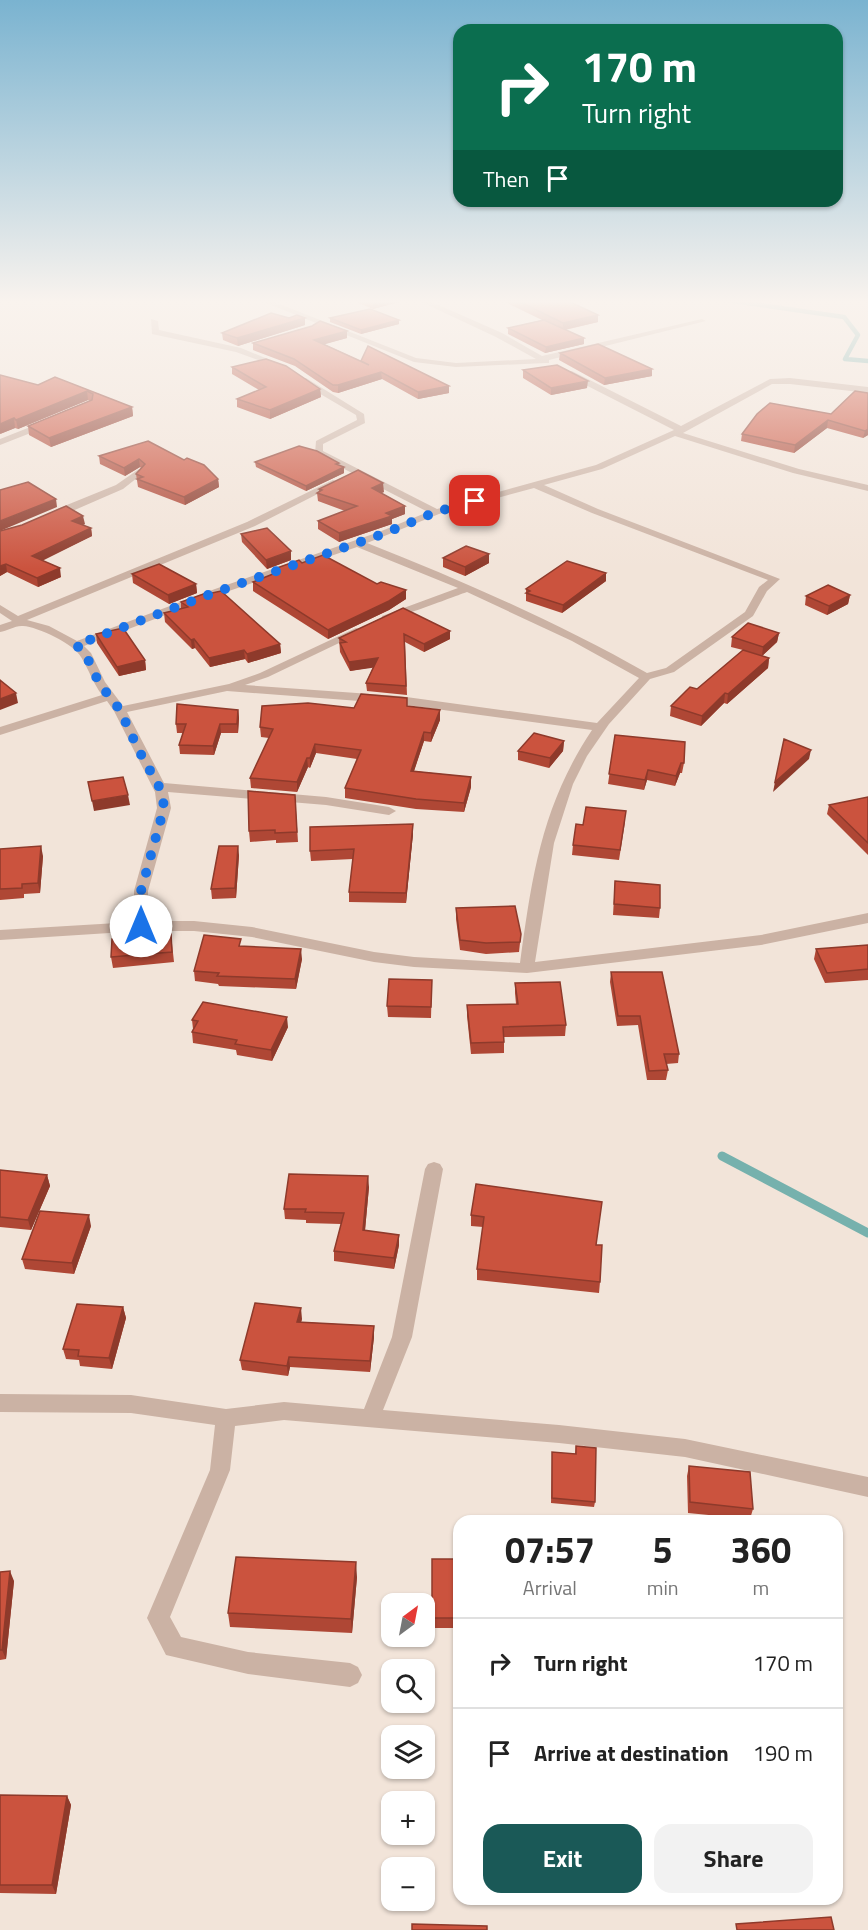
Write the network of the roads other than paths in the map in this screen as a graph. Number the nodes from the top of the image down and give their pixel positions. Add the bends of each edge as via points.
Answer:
1 (320, 389) edge
2 (599, 389) edge
3 (757, 389) edge
4 (59, 418) edge
5 (678, 431) junction
6 (0, 442) edge
7 (139, 472) edge
8 (359, 472) junction
9 (533, 484) junction
10 (868, 488) edge
11 (436, 512) junction
12 (36, 523) edge
13 (357, 543) junction
14 (468, 588) junction
15 (0, 608) edge
16 (19, 621) junction
17 (0, 629) edge
18 (76, 645) junction
19 (646, 676) junction
20 (227, 687) junction
21 (110, 696) junction
22 (120, 710) junction
23 (600, 728) junction
24 (0, 730) edge
25 (160, 787) junction
26 (389, 811) dead end
27 (868, 918) edge
28 (141, 926) junction
29 (0, 935) edge
30 (527, 968) junction
31 (434, 1169) dead end
32 (0, 1404) edge
33 (226, 1418) junction
34 (370, 1419) junction
35 (868, 1487) edge
36 (350, 1675) dead end

1 - 8 street via 360,414 362,421 320,443 318,452
2 - 5 street
3 - 5 street
4 - 6 street
5 - 9 street via 599,467
5 - 10 street via 796,471
7 - 12 street via 116,490
8 - 11 street
8 - 16 street via 251,524
9 - 11 street
9 - 19 street via 775,579 763,589 749,614 670,670
11 - 13 street
13 - 14 street
13 - 18 street
14 - 19 street
14 - 20 street via 408,608 264,675
15 - 16 street
16 - 17 street
16 - 18 street via 45,628
18 - 21 street via 85,653
19 - 23 street
20 - 22 street
20 - 23 street via 399,700
21 - 22 street
21 - 24 street
22 - 25 street
23 - 30 street via 562,791 544,849
25 - 26 street via 326,801
25 - 28 street via 164,808 141,891
27 - 30 street via 761,940
28 - 29 street
28 - 30 street via 252,932 414,962
31 - 34 street via 402,1337
32 - 33 street via 131,1404
33 - 34 street via 284,1411
33 - 36 street via 220,1470 158,1618 174,1647 248,1663
34 - 35 street via 685,1448

